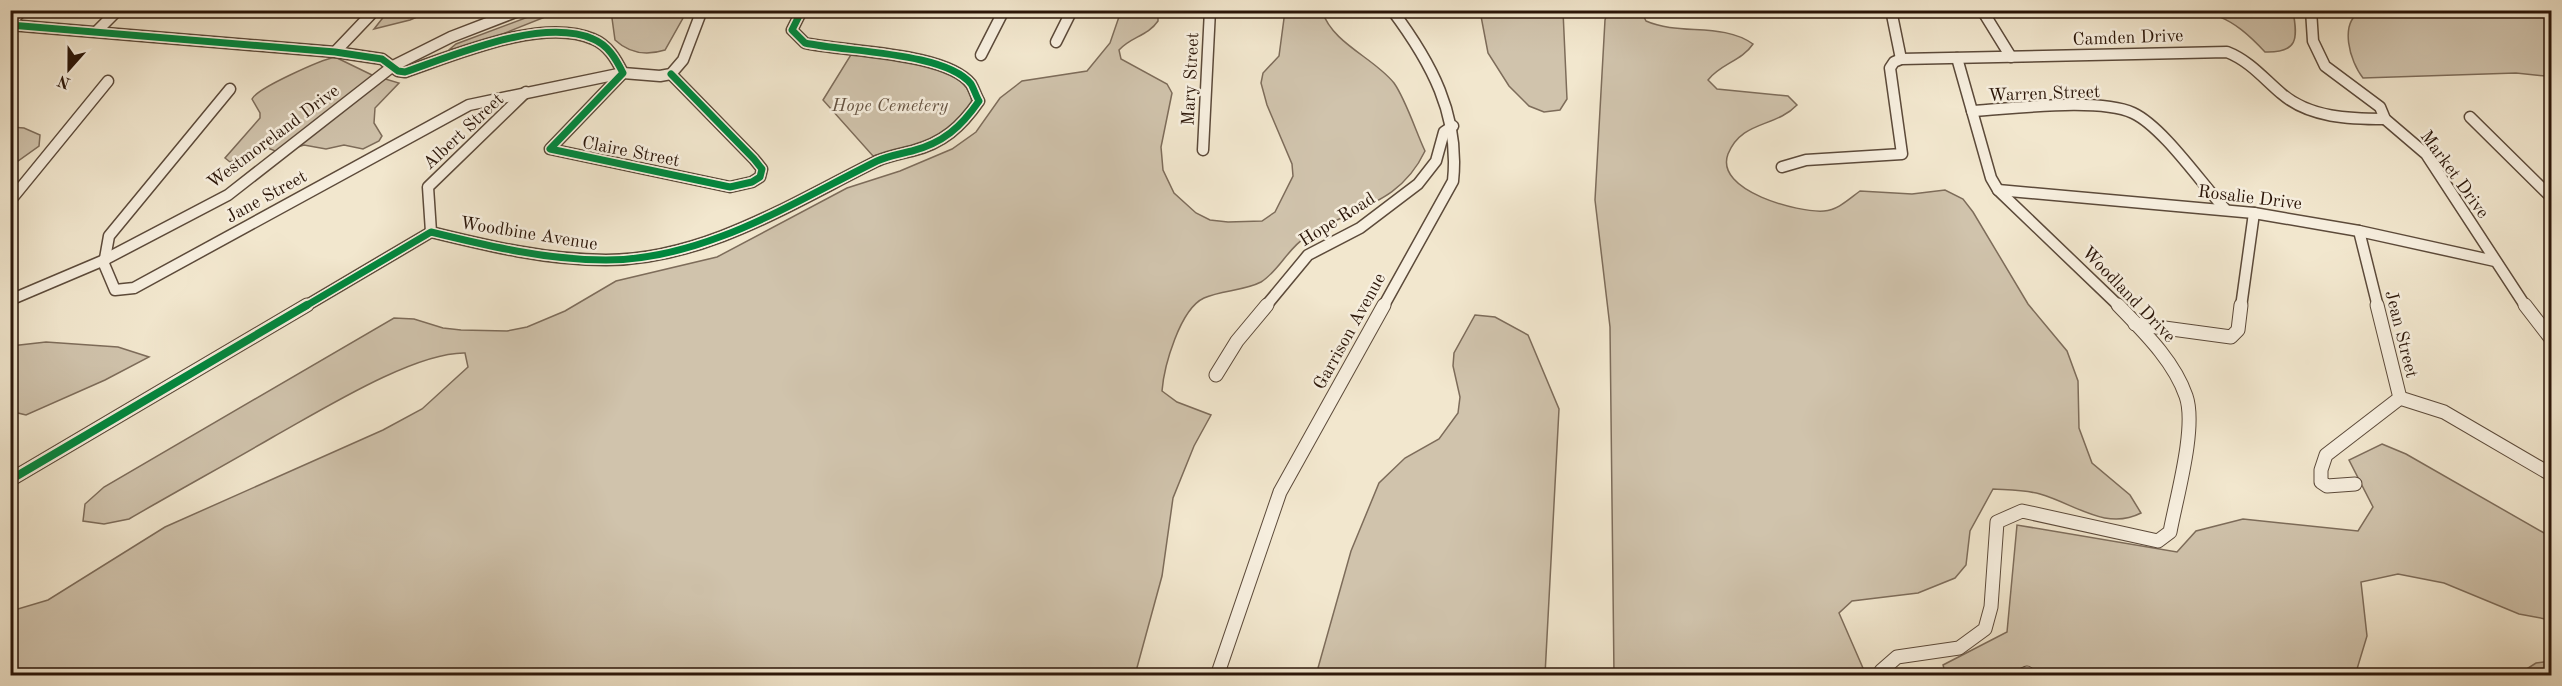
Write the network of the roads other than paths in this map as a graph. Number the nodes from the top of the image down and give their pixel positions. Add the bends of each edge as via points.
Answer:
1 (23, 10) edge
2 (118, 10) edge
3 (375, 10) edge
4 (520, 10) edge
5 (702, 10) edge
6 (802, 10) edge
7 (1004, 10) edge
8 (1072, 10) edge
9 (1210, 10) edge
10 (1392, 10) edge
11 (1891, 10) edge
12 (1982, 10) edge
13 (2311, 10) edge
14 (10, 24) edge
15 (97, 31) junction
16 (1056, 42) dead end
17 (335, 52) junction
18 (981, 55) dead end
19 (2011, 57) junction
20 (1957, 58) junction
21 (1901, 59) junction
22 (393, 66) junction
23 (623, 73) junction
24 (671, 74) junction
25 (108, 81) dead end
26 (230, 89) dead end
27 (526, 92) junction
28 (1972, 111) junction
29 (2470, 117) dead end
30 (2385, 119) junction
31 (1453, 126) junction
32 (1203, 150) dead end
33 (1782, 167) dead end
34 (1998, 190) junction
35 (2550, 196) edge
36 (10, 201) edge
37 (2225, 209) junction
38 (2254, 213) junction
39 (2359, 231) junction
40 (431, 232) junction
41 (102, 261) junction
42 (2495, 261) junction
43 (10, 300) edge
44 (2135, 324) junction
45 (2552, 340) edge
46 (1216, 375) dead end
47 (2400, 398) junction
48 (2552, 475) edge
49 (10, 480) edge
50 (2355, 484) dead end
51 (1217, 675) edge
52 (1885, 675) edge

1 - 14 street
2 - 15 street
3 - 17 street
4 - 22 street, Westmoreland Drive via 451,37
5 - 24 street via 683,60
6 - 40 street, Woodbine Avenue via 792,30 805,43 913,57 936,64 963,78 977,91 979,101 948,139 880,159 763,220 708,242 627,260 591,260
7 - 18 street
8 - 16 street
9 - 32 street, Mary Street
10 - 31 street, Garrison Avenue via 1438,82
11 - 21 street
12 - 19 street
13 - 30 street, Market Drive via 2317,54 2337,77 2380,107
14 - 15 street
15 - 17 street
17 - 22 street via 382,59
19 - 20 street, Camden Drive
19 - 30 street, Camden Drive via 2227,52 2255,66 2296,104 2362,120
20 - 21 street, Camden Drive
20 - 28 street, Woodland Drive
21 - 33 street via 1890,68 1902,154 1806,160
22 - 23 street via 405,72 487,46 561,31 598,42 611,51
22 - 41 street, Westmoreland Drive via 237,189
23 - 24 street, Jane Street
23 - 24 street, Claire Street via 550,149 730,187 760,177 762,169
23 - 27 street, Jane Street
25 - 36 street
26 - 41 street via 109,236
27 - 40 street, Albert Street via 428,187
27 - 41 street, Jane Street via 486,100 447,116 134,288 115,290
28 - 34 street, Woodland Drive
28 - 37 street, Warren Street via 2117,108 2132,113 2149,125
29 - 35 street
30 - 42 street, Market Drive via 2426,154
31 - 46 street, Hope Road via 1444,132 1436,161 1418,184 1360,228 1308,255 1237,341
31 - 51 street, Garrison Avenue via 1457,161 1453,181 1280,492
34 - 37 street, Rosalie Drive
34 - 44 street, Woodland Drive
37 - 38 street, Rosalie Drive
38 - 39 street, Rosalie Drive
38 - 44 street via 2238,330 2231,337
39 - 42 street, Rosalie Drive
39 - 47 street, Jean Street
40 - 49 street
41 - 43 street, Westmoreland Drive
42 - 45 street, Market Drive
44 - 52 street, Woodland Drive via 2164,359 2187,396 2190,421 2170,532 2158,542 2022,511 1997,522 1991,607 1984,629 1959,648 1897,657 1881,671
47 - 48 street via 2444,412
47 - 50 street, Jean Street via 2326,455 2320,470 2321,482 2327,486

